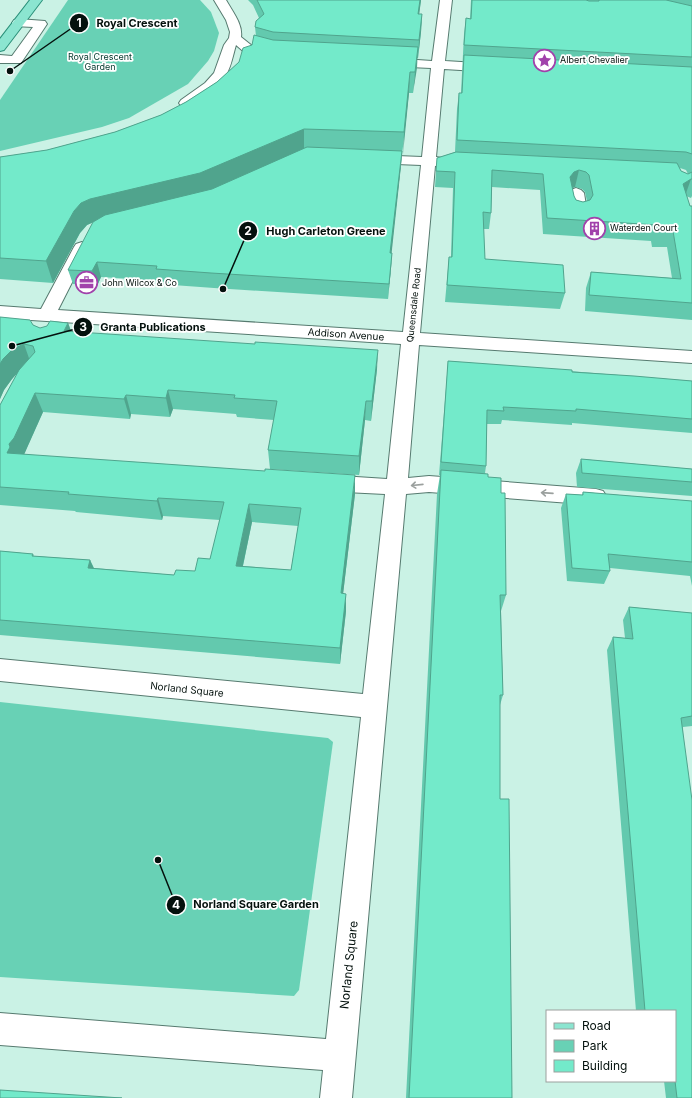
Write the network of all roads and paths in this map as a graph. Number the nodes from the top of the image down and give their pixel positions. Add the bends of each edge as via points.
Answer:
1 (36, 0) edge
2 (220, 0) edge
3 (446, 0) edge
4 (18, 23) junction
5 (235, 38) junction
6 (0, 47) edge
7 (0, 59) edge
8 (374, 61) edge
9 (235, 62) junction
10 (438, 65) junction
11 (507, 69) edge
12 (175, 110) edge
13 (356, 158) edge
14 (428, 161) junction
15 (456, 162) edge
16 (576, 193) dead end
17 (579, 212) edge
18 (89, 234) edge
19 (0, 312) edge
20 (54, 320) junction
21 (411, 338) junction
22 (692, 357) edge
23 (307, 482) edge
24 (396, 487) junction
25 (615, 498) edge
26 (384, 610) joint
27 (0, 670) edge
28 (374, 707) junction
29 (0, 1029) edge
30 (340, 1056) junction
31 (336, 1098) edge

1 - 4 main road
2 - 5 street via 232,20
3 - 10 street, Queensdale Road
4 - 6 main road
4 - 7 street via 41,24 16,60
5 - 9 street via 224,60
5 - 9 street via 247,48 278,55
8 - 10 street
9 - 12 street via 210,86
10 - 11 street
10 - 14 street, Queensdale Road
13 - 14 street
14 - 15 street
14 - 21 street, Queensdale Road
16 - 17 street
18 - 20 street
19 - 20 street, Addison Avenue
20 - 21 street, Addison Avenue
21 - 22 street, Addison Avenue
21 - 24 street, Queensdale Road
23 - 24 street
25 -> 24 street via 429,484
24 - 26 street, Queensdale Road
26 - 28 street, Norland Square
27 - 28 street, Norland Square
28 - 30 street, Norland Square
29 - 30 street
30 - 31 street, Norland Square

